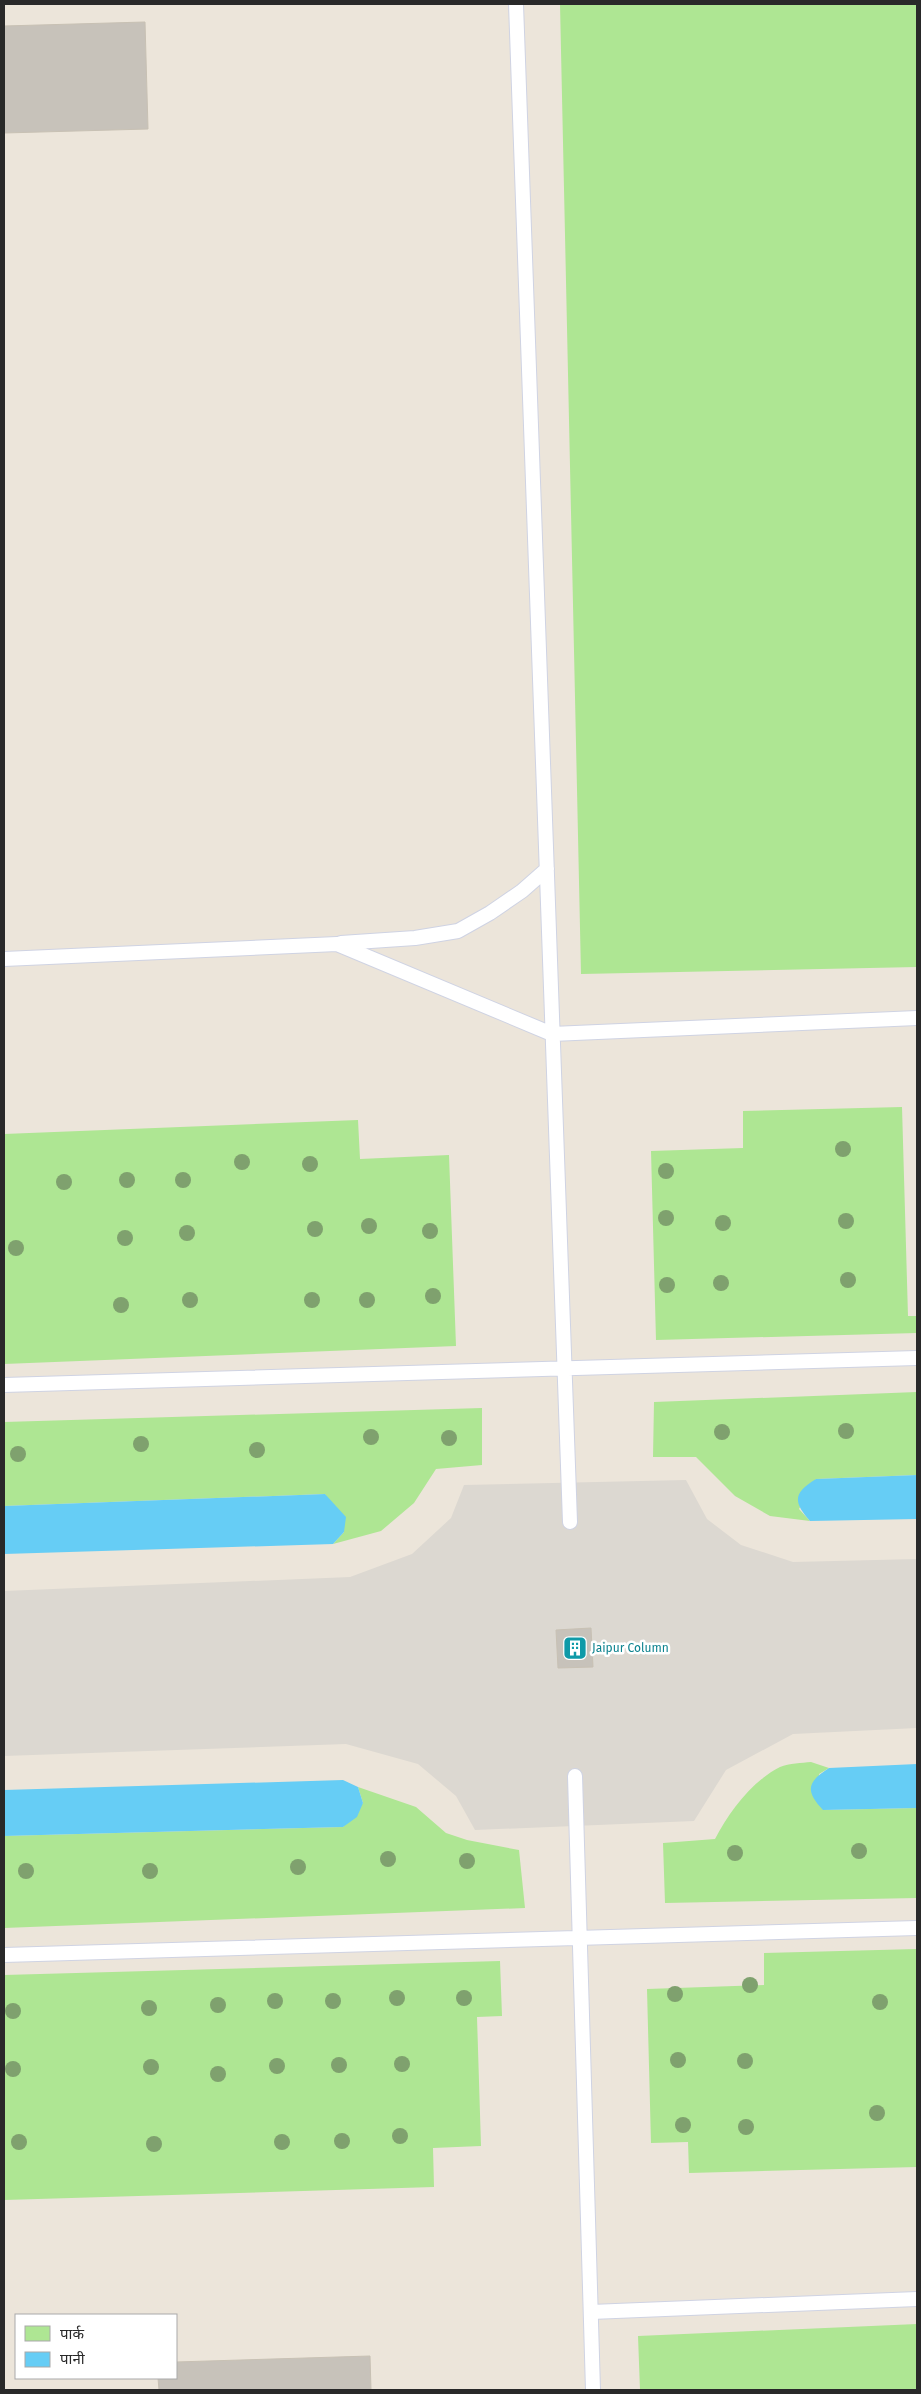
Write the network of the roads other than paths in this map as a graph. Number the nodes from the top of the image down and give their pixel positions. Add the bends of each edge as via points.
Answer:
1 (516, 4) edge
2 (547, 869) junction
3 (337, 944) junction
4 (4, 959) edge
5 (917, 1018) edge
6 (552, 1034) junction
7 (917, 1358) edge
8 (565, 1368) junction
9 (4, 1385) edge
10 (570, 1522) dead end
11 (575, 1776) dead end
12 (917, 1928) edge
13 (580, 1938) junction
14 (4, 1955) edge
15 (917, 2299) edge
16 (591, 2312) junction
17 (593, 2390) edge

1 - 2 lane
2 - 3 lane via 522,891 458,931
2 - 6 lane
3 - 4 lane
3 - 6 lane
5 - 6 lane
6 - 8 lane
7 - 8 lane
8 - 9 lane
8 - 10 lane
11 - 13 lane
12 - 13 lane
13 - 14 lane
13 - 16 lane
15 - 16 lane
16 - 17 lane

